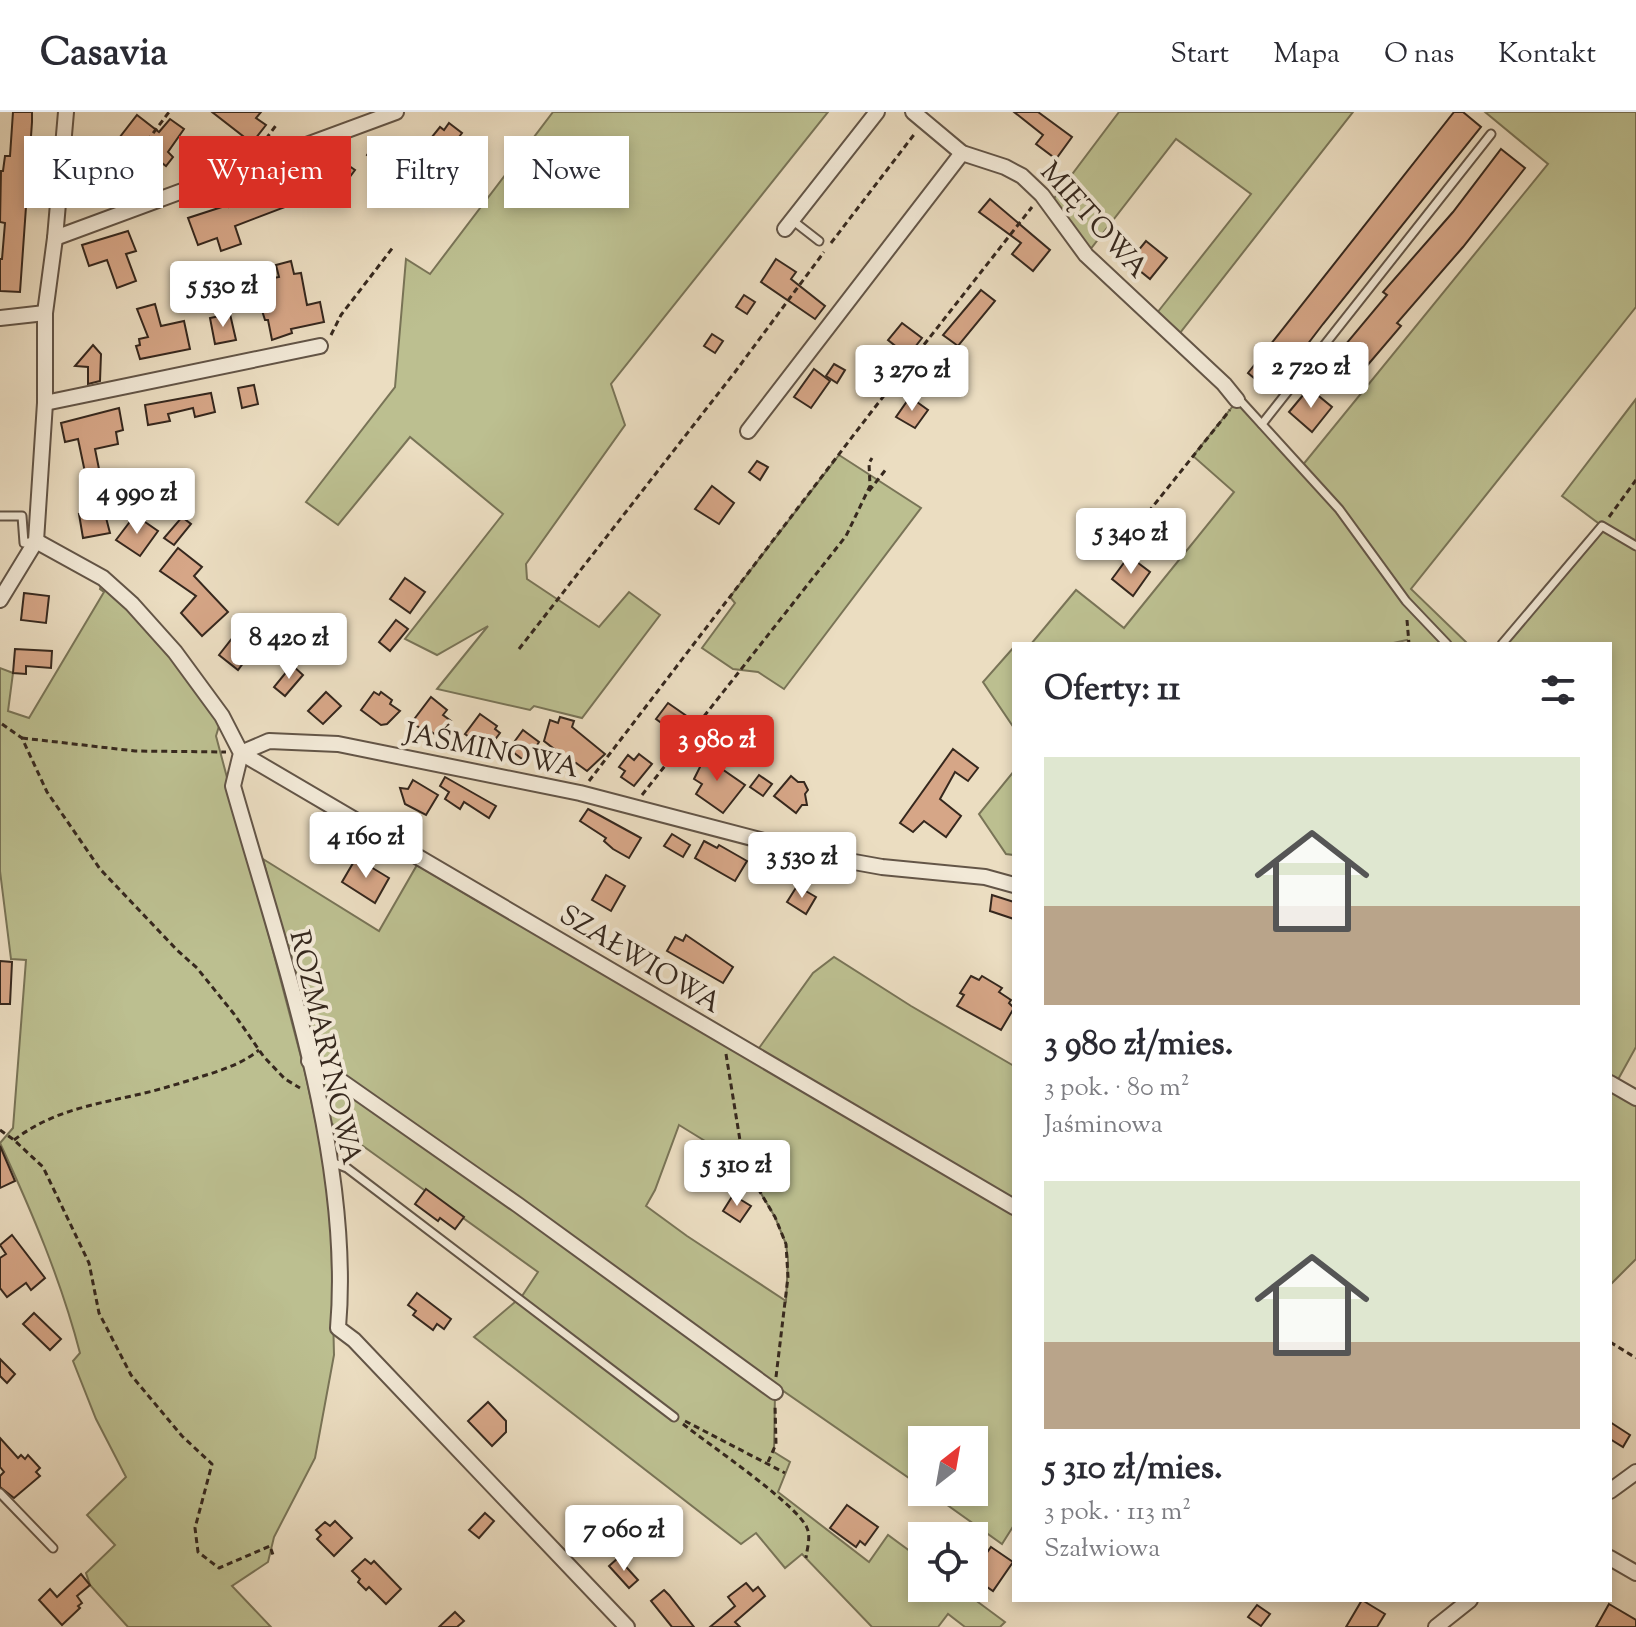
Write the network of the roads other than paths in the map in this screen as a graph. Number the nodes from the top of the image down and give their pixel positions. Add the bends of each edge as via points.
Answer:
1 (66, 112) edge
2 (396, 112) edge
3 (877, 112) edge
4 (918, 117) edge
5 (1491, 134) dead end
6 (962, 153) junction
7 (789, 224) joint
8 (55, 238) junction
9 (819, 241) dead end
10 (45, 313) junction
11 (0, 318) edge
12 (320, 346) road end
13 (1224, 384) junction
14 (1237, 400) road end
15 (45, 403) junction
16 (1262, 424) junction
17 (748, 431) dead end
18 (0, 516) edge
19 (36, 541) junction
20 (1636, 546) edge
21 (0, 600) edge
22 (1445, 642) edge
23 (1504, 642) edge
24 (241, 753) junction
25 (1012, 884) edge
26 (309, 1061) junction
27 (1612, 1084) edge
28 (1636, 1098) edge
29 (329, 1161) junction
30 (1012, 1206) edge
31 (775, 1392) road end
32 (674, 1417) road end
33 (1636, 1472) edge
34 (1612, 1490) edge
35 (0, 1493) edge
36 (53, 1548) dead end
37 (1612, 1559) edge
38 (1636, 1573) edge
39 (1467, 1602) edge
40 (627, 1627) edge
41 (1436, 1627) edge

1 - 8 street
2 - 8 street
3 - 7 street
4 - 6 street, MIĘTOWA
5 - 16 lane
6 - 13 street, MIĘTOWA via 1022,176 1086,255
6 - 17 street
7 - 9 lane
8 - 10 street
10 - 11 street
10 - 15 street
12 - 15 street
13 - 14 street, MIĘTOWA
13 - 16 lane, MIĘTOWA
15 - 19 street
16 - 22 lane, MIĘTOWA via 1339,509 1406,601
18 - 19 lane via 22,516 24,543
19 - 21 street
19 - 24 street via 103,578 132,604 222,716
20 - 23 lane via 1602,526
24 - 25 street, JAŚMINOWA via 269,741 338,744 580,793 821,856
24 - 26 street, ROZMARYNOWA via 233,786
24 - 30 street, SZAŁWIOWA
26 - 29 street, ROZMARYNOWA
26 - 31 street
27 - 28 street
29 - 32 lane via 347,1168
29 - 40 street, ROZMARYNOWA via 338,1236 338,1328
33 - 34 street
35 - 36 lane
37 - 38 street
39 - 41 street

